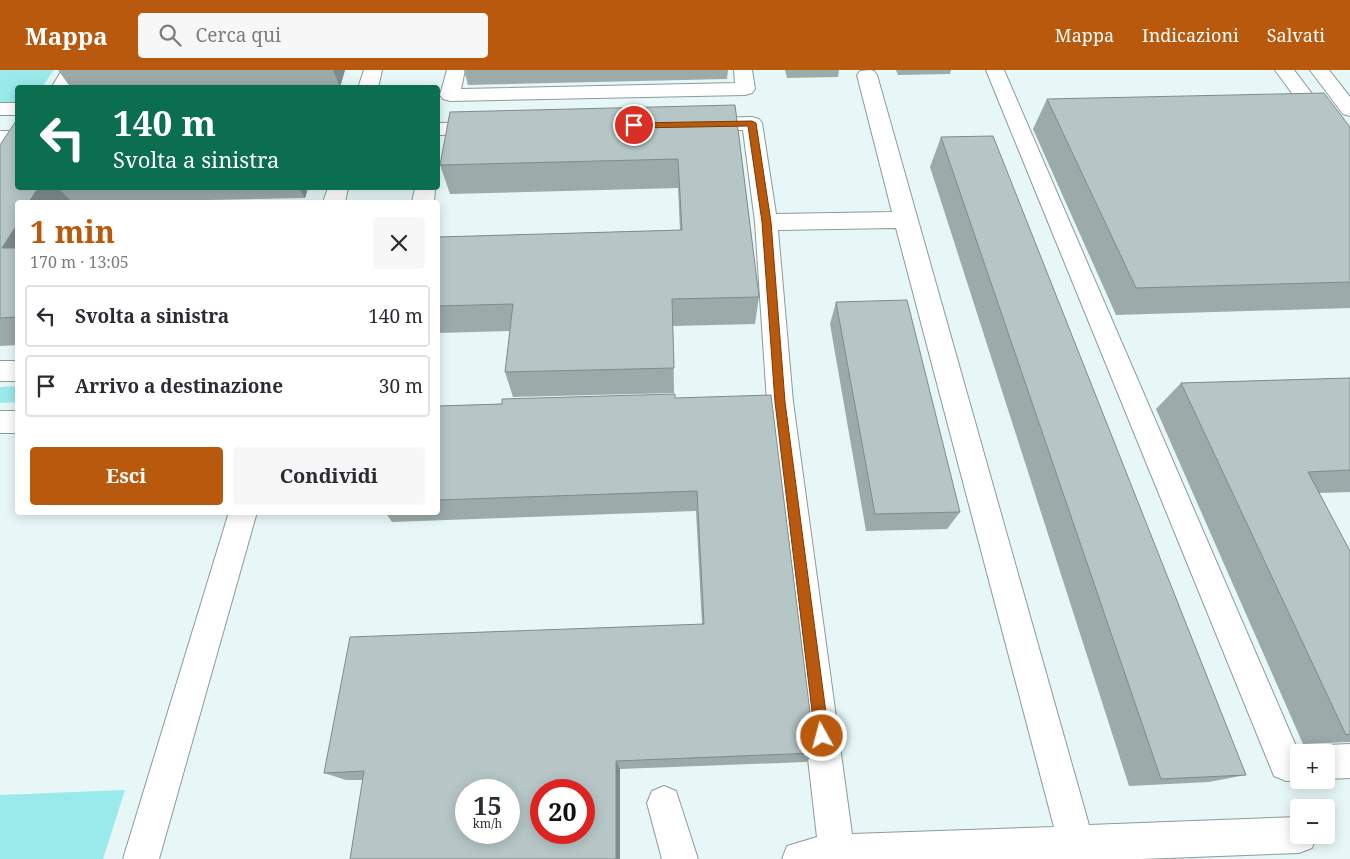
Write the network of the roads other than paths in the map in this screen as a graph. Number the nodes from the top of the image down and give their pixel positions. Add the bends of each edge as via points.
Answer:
1 (71, 70) edge
2 (373, 70) edge
3 (456, 70) edge
4 (743, 70) edge
5 (994, 70) edge
6 (1284, 70) edge
7 (1319, 70) edge
8 (867, 75) dead end
9 (62, 85) edge
10 (369, 85) edge
11 (0, 109) edge
12 (15, 109) edge
13 (1350, 110) edge
14 (673, 125) edge
15 (506, 128) edge
16 (440, 129) edge
17 (0, 138) edge
18 (15, 138) edge
19 (1350, 158) edge
20 (905, 220) junction
21 (766, 222) junction
22 (15, 371) edge
23 (0, 372) edge
24 (0, 422) edge
25 (15, 422) edge
26 (242, 515) edge
27 (1335, 762) edge
28 (1350, 762) edge
29 (1290, 764) edge
30 (664, 803) dead end
31 (1290, 835) edge
32 (1076, 844) junction
33 (837, 853) junction
34 (141, 859) edge
35 (680, 859) edge
36 (800, 859) edge

1 - 9 street
2 - 10 street
3 - 4 street via 450,95 745,89
5 - 29 street via 1286,764
6 - 19 street
7 - 13 street
8 - 20 street
11 - 12 street
14 - 21 street via 752,123
15 - 16 street
17 - 18 street
20 - 21 street
20 - 32 street
21 - 33 street via 770,403
22 - 23 street
24 - 25 street
26 - 34 street
27 - 28 street
30 - 35 street
31 - 32 street
32 - 33 street
33 - 36 street

